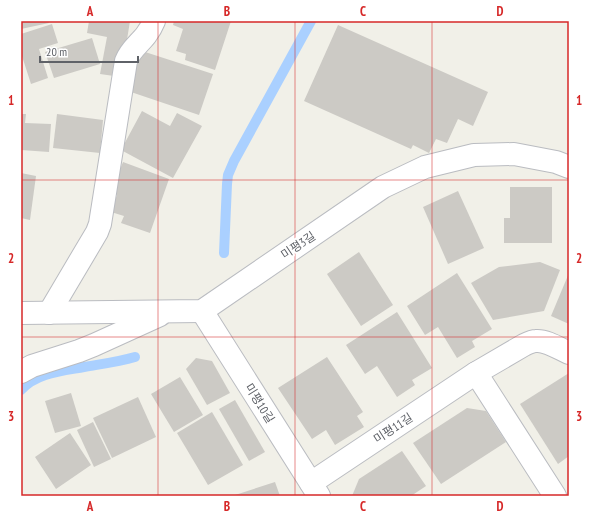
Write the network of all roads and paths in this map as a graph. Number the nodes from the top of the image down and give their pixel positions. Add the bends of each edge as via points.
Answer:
1 (154, 21) edge
2 (569, 167) edge
3 (202, 311) junction
4 (166, 312) junction
5 (21, 313) edge
6 (49, 313) junction
7 (569, 353) edge
8 (21, 372) edge
9 (476, 373) junction
10 (315, 489) edge
11 (555, 496) edge

1 - 6 street via 126,61 99,228
2 - 3 street, 미평3길 via 514,154 474,155 425,167 383,187
3 - 4 street
3 - 10 street, 미평10길
4 - 6 street
4 - 8 street via 94,345
5 - 6 street
7 - 9 street, 미평11길 via 545,342 531,342
9 - 10 street, 미평11길
9 - 11 street

